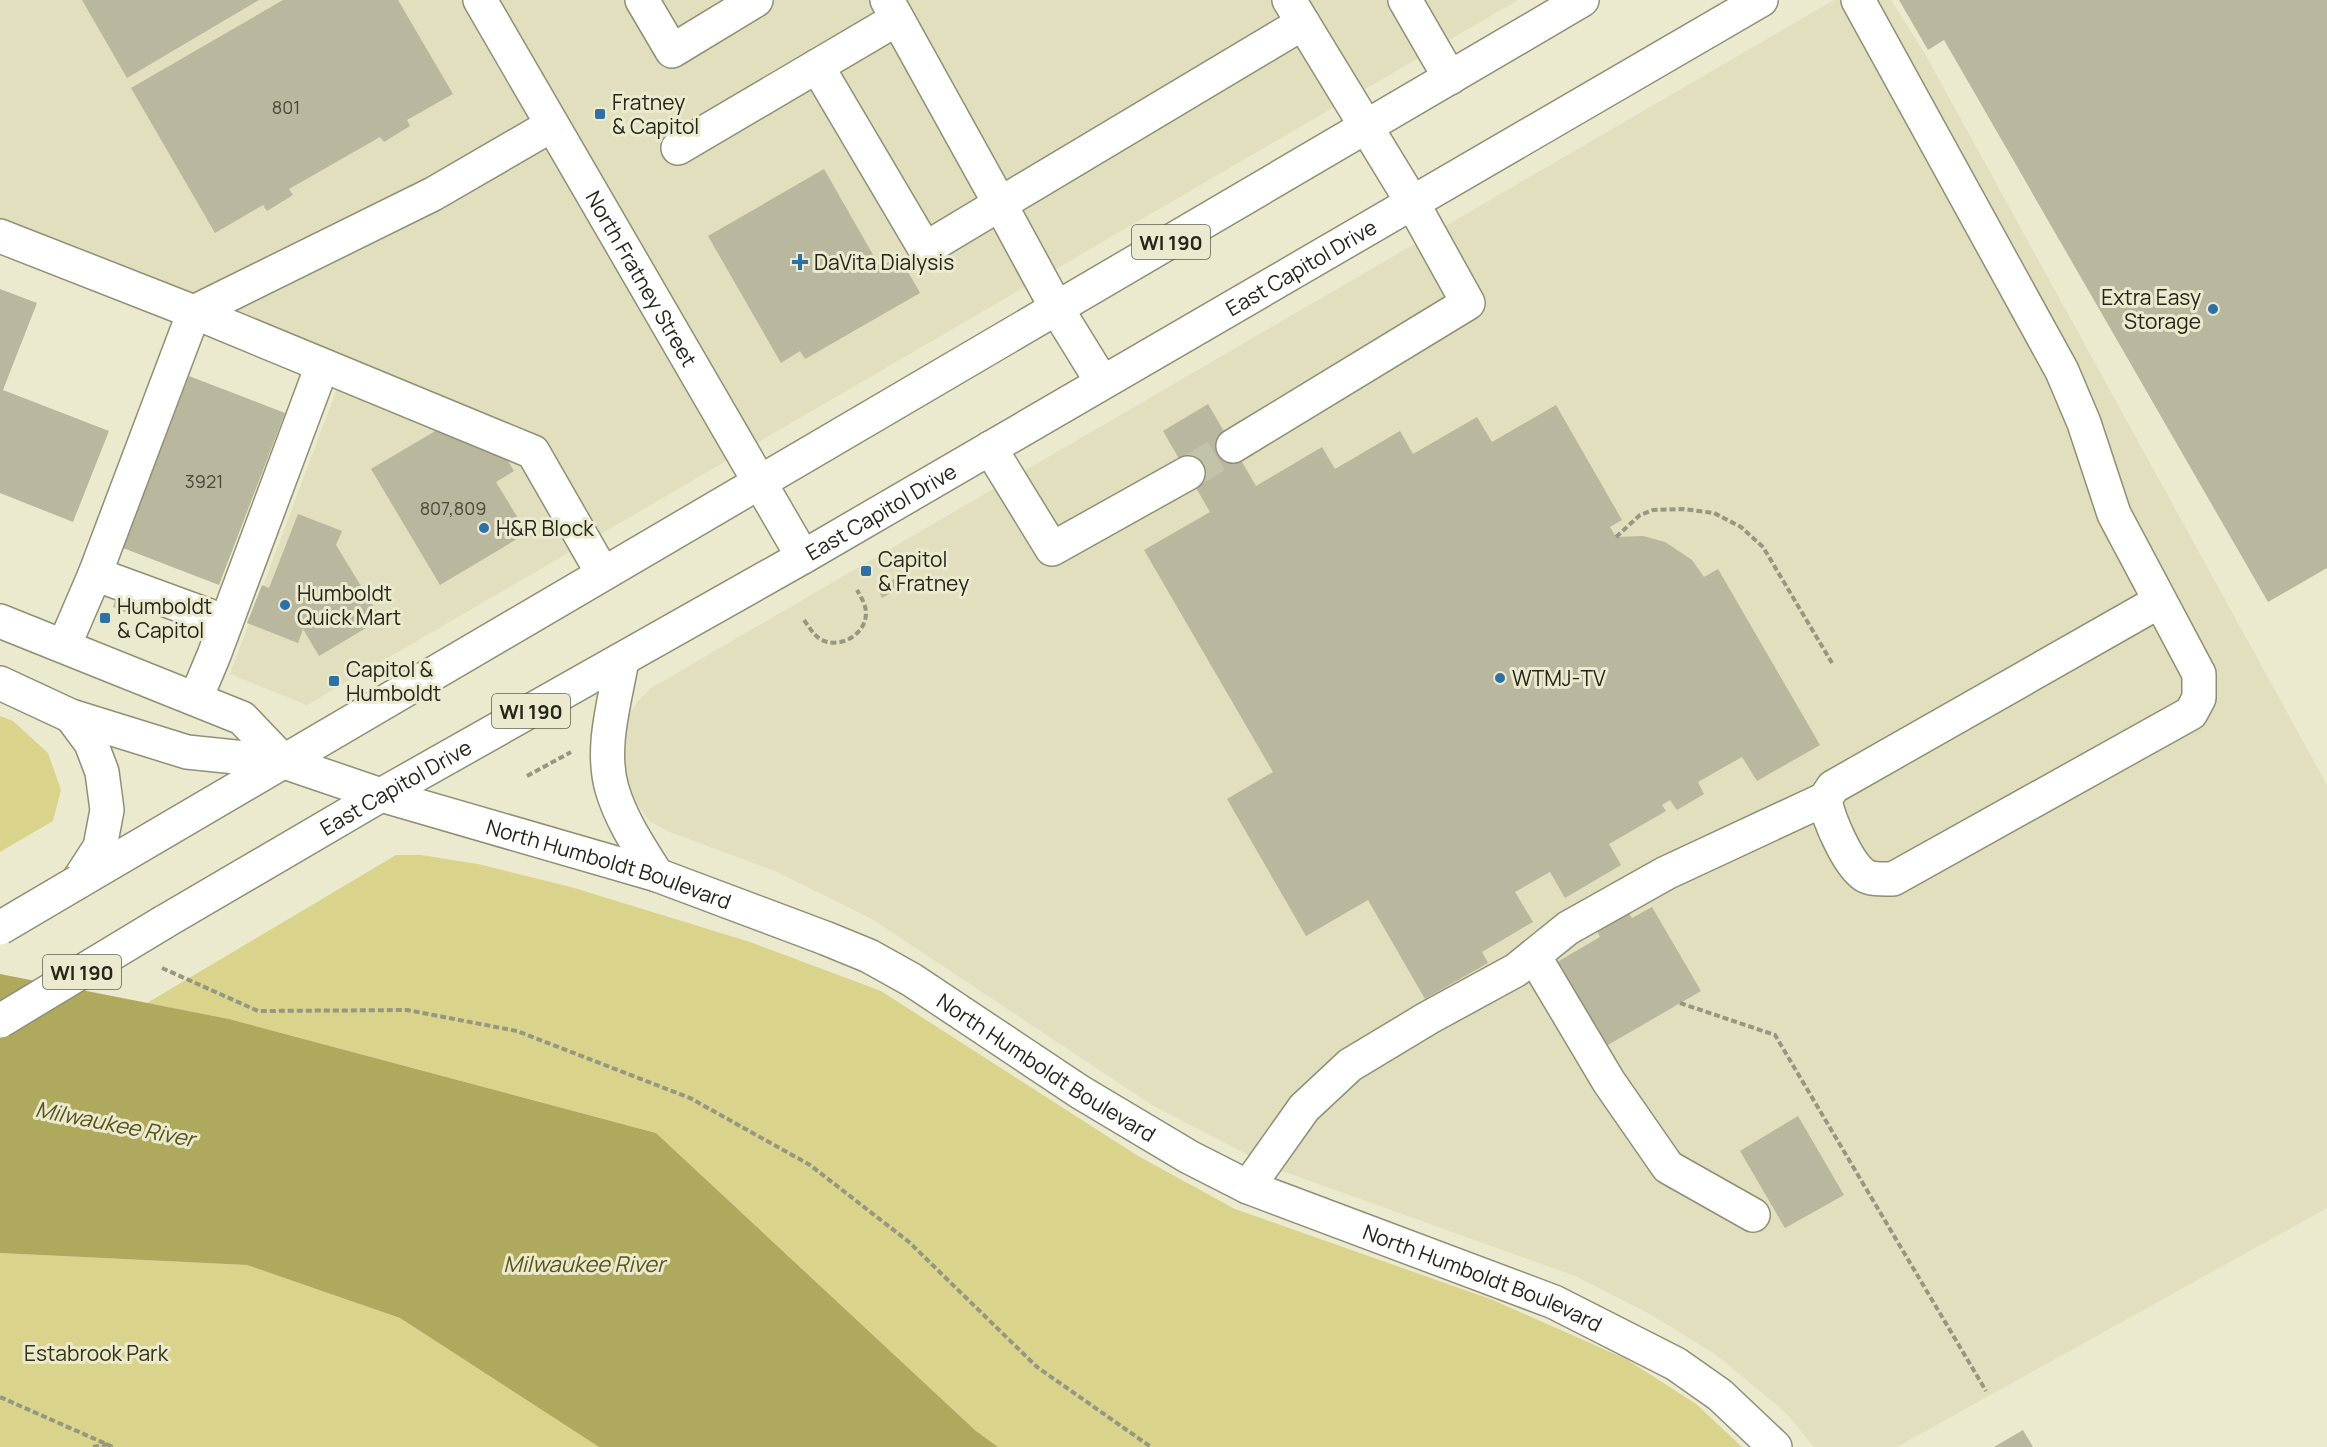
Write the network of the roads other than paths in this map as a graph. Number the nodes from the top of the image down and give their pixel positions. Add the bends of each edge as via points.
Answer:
1 (480, 0) edge
2 (642, 0) edge
3 (756, 0) edge
4 (1405, 0) edge
5 (1761, 0) edge
6 (1858, 0) edge
7 (1577, 1) edge
8 (892, 9) edge
9 (1296, 12) edge
10 (817, 66) junction
11 (1450, 78) junction
12 (552, 125) junction
13 (1366, 128) junction
14 (678, 148) dead end
15 (1412, 202) junction
16 (1000, 204) junction
17 (4, 232) edge
18 (1057, 309) junction
19 (194, 312) junction
20 (322, 366) junction
21 (1102, 382) junction
22 (1233, 446) tunnel mouth
23 (990, 448) junction
24 (1188, 473) tunnel mouth
25 (760, 484) junction
26 (802, 558) junction
27 (95, 574) junction
28 (603, 574) junction
29 (2160, 601) junction
30 (0, 621) edge
31 (226, 622) junction
32 (64, 646) junction
33 (622, 660) junction
34 (0, 684) edge
35 (196, 698) junction
36 (71, 716) junction
37 (284, 762) junction
38 (1829, 793) junction
39 (381, 795) junction
40 (657, 875) junction
41 (78, 882) junction
42 (0, 928) edge
43 (1534, 956) junction
44 (0, 1021) edge
45 (1248, 1187) junction
46 (1754, 1215) dead end
47 (1775, 1447) edge

1 - 12 main road, North Fratney Street
2 - 3 main road via 672,51
4 - 11 main road
5 - 15 main road, East Capitol Drive / WI 190
6 - 29 main road via 2062,371 2114,514
7 - 11 main road, WI 190
8 - 10 main road
8 - 16 main road
9 - 13 main road
9 - 16 main road
10 - 14 main road
10 - 16 main road via 925,249
11 - 13 main road, WI 190
12 - 19 main road via 433,194
12 - 25 main road, North Fratney Street
13 - 15 main road
13 - 18 main road, WI 190
15 - 21 main road, East Capitol Drive / WI 190
15 - 22 main road via 1468,303
16 - 18 main road
17 - 19 main road
18 - 21 main road
18 - 25 main road, WI 190
19 - 20 main road
19 - 27 main road
20 - 28 main road via 533,453
20 - 31 main road
21 - 23 main road, East Capitol Drive / WI 190
23 - 24 main road via 1052,549
23 - 26 main road, East Capitol Drive / WI 190
25 - 26 main road, North Fratney Street
25 - 28 main road, WI 190
26 - 33 main road, East Capitol Drive / WI 190
27 - 31 main road
27 - 32 main road
28 - 37 main road, WI 190
29 - 38 main road
29 - 38 main road via 2199,674 2199,698 2191,713 1893,879 1866,877 1853,863 1827,812
30 - 32 main road, North Humboldt Boulevard
31 - 35 main road
32 - 35 main road, North Humboldt Boulevard
33 - 39 main road, East Capitol Drive / WI 190
33 - 40 main road via 609,731 611,788
34 - 36 main road, North Humboldt Boulevard
35 - 37 main road, North Humboldt Boulevard via 242,718
36 - 37 main road, North Humboldt Boulevard via 187,752
36 - 41 main road via 91,743 102,772 107,810 100,847
37 - 39 main road, North Humboldt Boulevard
37 - 41 main road, WI 190
38 - 43 main road via 1666,873 1568,928
39 - 40 main road, North Humboldt Boulevard
39 - 44 main road, East Capitol Drive / WI 190, bridge
40 - 45 main road, North Humboldt Boulevard via 869,957 912,980 1080,1092
41 - 42 main road, WI 190, bridge
43 - 45 main road via 1350,1065 1304,1108
43 - 46 main road via 1609,1082 1668,1167
45 - 47 main road, North Humboldt Boulevard via 1554,1302 1616,1332 1676,1364 1720,1395

